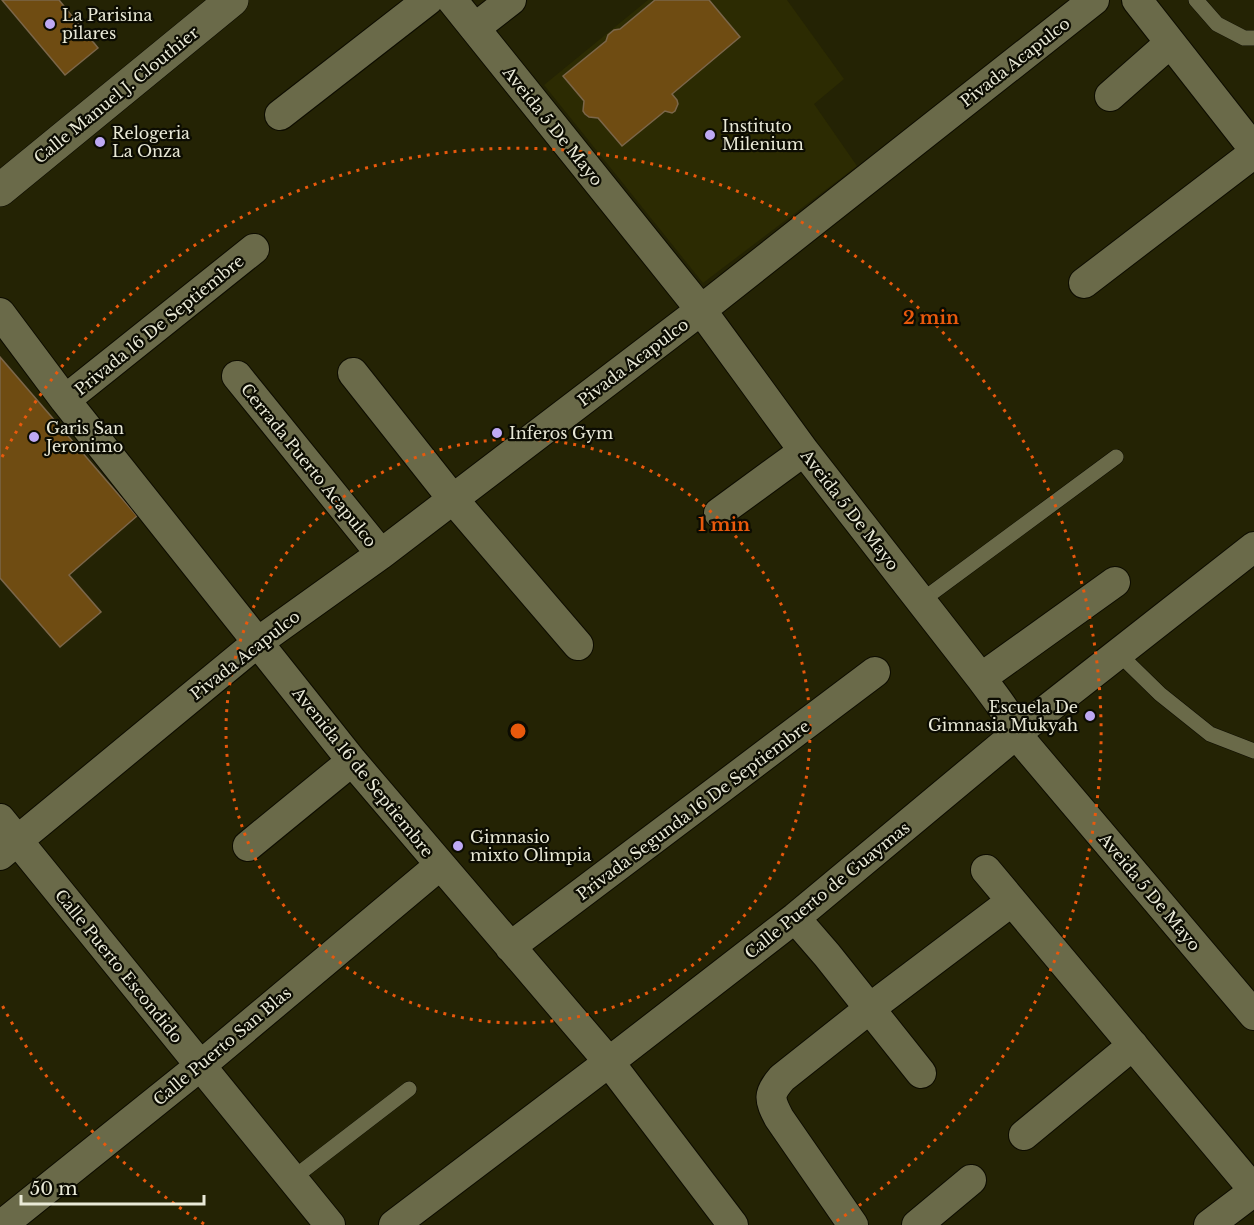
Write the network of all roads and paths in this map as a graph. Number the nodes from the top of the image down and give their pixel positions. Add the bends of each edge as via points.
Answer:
1 (196, 0) edge
2 (232, 0) edge
3 (428, 0) edge
4 (452, 0) edge
5 (511, 0) edge
6 (1094, 0) edge
7 (1137, 0) edge
8 (1196, 0) edge
9 (475, 28) junction
10 (1254, 38) edge
11 (1170, 43) junction
12 (1110, 96) dead end
13 (280, 115) dead end
14 (1254, 151) edge
15 (0, 161) edge
16 (0, 190) edge
17 (254, 249) dead end
18 (1084, 283) dead end
19 (701, 310) junction
20 (0, 313) edge
21 (353, 373) dead end
22 (237, 376) dead end
23 (65, 400) junction
24 (804, 451) junction
25 (1116, 457) dead end
26 (452, 498) junction
27 (719, 513) dead end
28 (381, 554) junction
29 (1249, 560) edge
30 (1115, 582) dead end
31 (921, 601) junction
32 (258, 642) junction
33 (578, 645) dead end
34 (1118, 653) junction
35 (875, 672) dead end
36 (981, 678) junction
37 (1016, 735) junction
38 (1254, 751) edge
39 (352, 761) junction
40 (6, 838) edge
41 (248, 846) dead end
42 (440, 865) junction
43 (986, 870) dead end
44 (1012, 902) junction
45 (795, 918) junction
46 (510, 947) junction
47 (869, 1008) junction
48 (1254, 1015) edge
49 (1133, 1046) junction
50 (609, 1062) junction
51 (200, 1066) junction
52 (921, 1073) dead end
53 (409, 1089) dead end
54 (1024, 1135) dead end
55 (292, 1179) junction
56 (971, 1180) dead end
57 (1254, 1190) edge
58 (2, 1225) edge
59 (330, 1225) edge
60 (394, 1225) edge
61 (733, 1225) edge
62 (853, 1225) edge
63 (917, 1225) edge
64 (1209, 1225) edge

1 - 15 street, Calle Manuel J. Clouthier
2 - 16 street, Calle Manuel J. Clouthier
3 - 13 street
4 - 9 street, Aveida 5 De Mayo
5 - 9 street
6 - 19 street, Pivada Acapulco
7 - 11 street
8 - 10 lane via 1217,24 1244,39
9 - 19 street, Aveida 5 De Mayo
11 - 12 street
11 - 14 street
14 - 18 street
17 - 23 street, Privada 16 De Septiembre
19 - 24 street, Aveida 5 De Mayo
19 - 26 street, Pivada Acapulco
20 - 23 street, Avenida 16 de Septiembre
21 - 26 street
22 - 28 street, Cerrada Puerto Acapulco
23 - 32 street, Avenida 16 de Septiembre
24 - 27 street
24 - 31 street, Aveida 5 De Mayo
25 - 31 lane
26 - 28 street, Pivada Acapulco
26 - 33 street
28 - 32 street, Pivada Acapulco
29 - 34 street, Calle Puerto de Guaymas
30 - 36 street
31 - 36 street, Aveida 5 De Mayo
32 - 39 street, Avenida 16 de Septiembre
32 - 40 street, Pivada Acapulco
34 - 37 street, Calle Puerto de Guaymas
34 - 38 lane via 1160,694 1210,734
35 - 46 street, Privada Segunda 16 De Septiembre
36 - 37 street, Aveida 5 De Mayo
37 - 45 street, Calle Puerto de Guaymas
37 - 48 street, Aveida 5 De Mayo
39 - 41 street
39 - 42 street, Avenida 16 de Septiembre
40 - 51 street, Calle Puerto Escondido
42 - 46 street, Avenida 16 de Septiembre
42 - 51 street, Calle Puerto San Blas
43 - 44 street
44 - 47 street
44 - 49 street
45 - 47 street
45 - 50 street, Calle Puerto de Guaymas
46 - 50 street, Avenida 16 de Septiembre
47 - 52 street
47 - 62 street via 782,1078 771,1095 779,1118
49 - 54 street
49 - 57 street
50 - 60 street, Calle Puerto de Guaymas
50 - 61 street, Avenida 16 de Septiembre
51 - 55 street, Calle Puerto Escondido
51 - 58 street, Calle Puerto San Blas
53 - 55 lane
55 - 59 street, Calle Puerto Escondido
56 - 63 street
57 - 64 street

